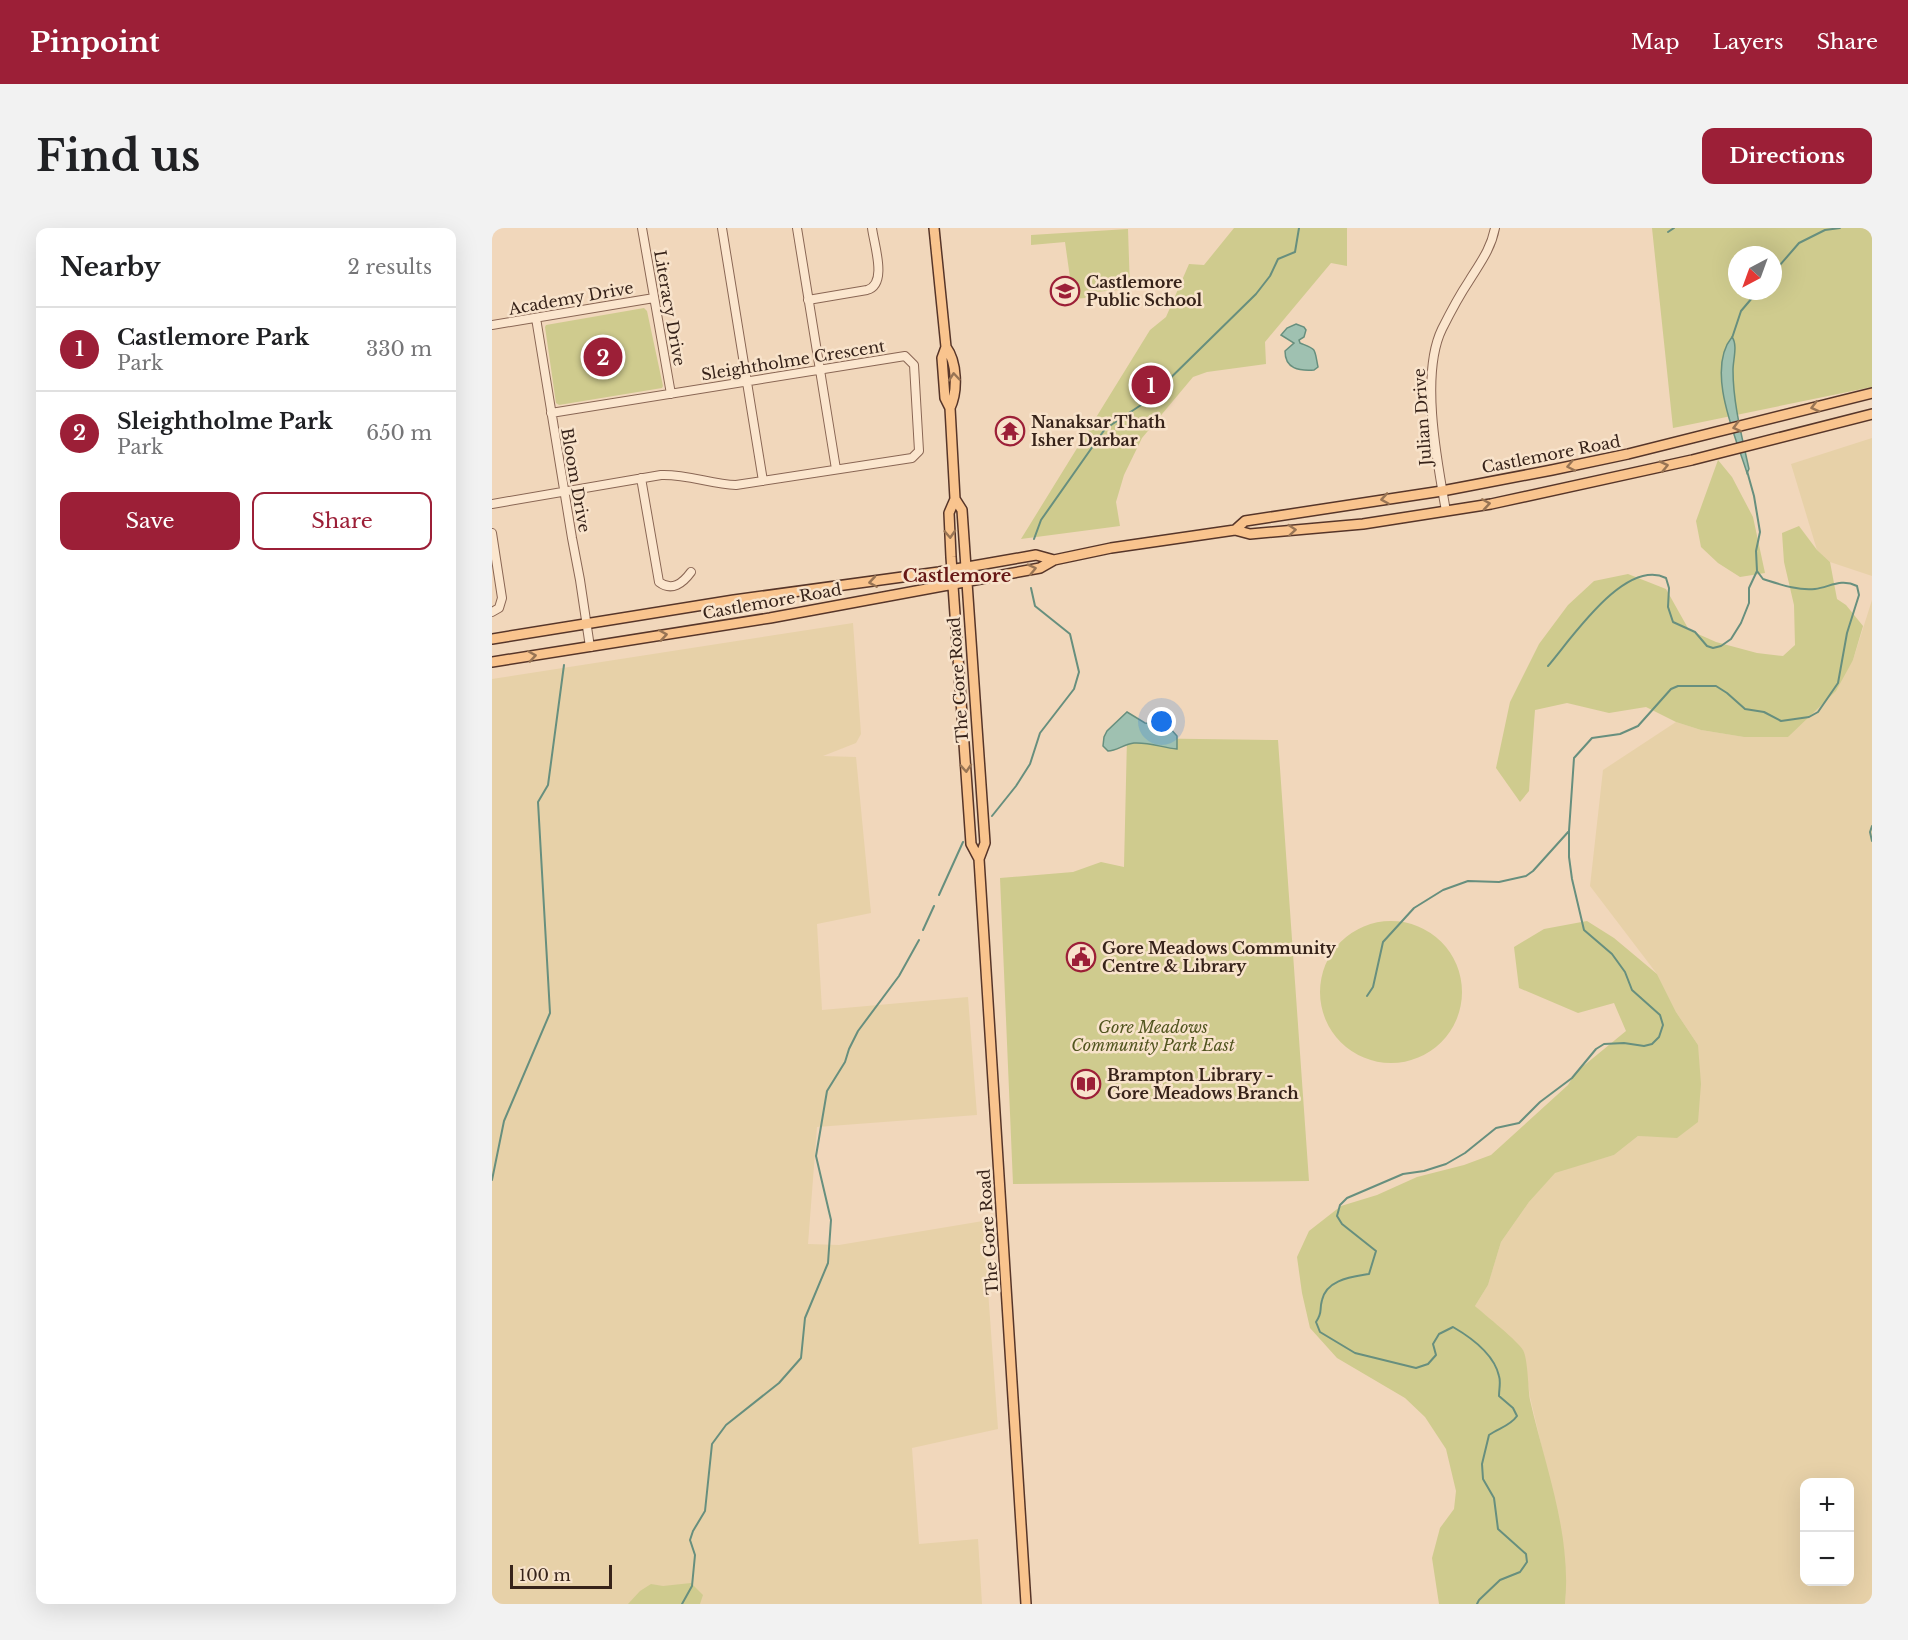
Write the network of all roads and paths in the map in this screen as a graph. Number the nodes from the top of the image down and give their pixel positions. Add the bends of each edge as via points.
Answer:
1 (642, 228) edge
2 (722, 228) edge
3 (797, 228) edge
4 (872, 228) edge
5 (934, 228) edge
6 (1496, 228) edge
7 (654, 298) junction
8 (808, 300) junction
9 (536, 318) junction
10 (492, 325) edge
11 (820, 369) junction
12 (747, 381) junction
13 (1872, 393) edge
14 (671, 394) junction
15 (551, 413) junction
16 (1872, 414) edge
17 (1686, 440) junction
18 (1628, 454) junction
19 (1692, 460) junction
20 (836, 469) junction
21 (1633, 473) junction
22 (640, 478) junction
23 (763, 481) junction
24 (1442, 490) junction
25 (565, 491) junction
26 (955, 499) junction
27 (492, 504) edge
28 (1446, 511) junction
29 (1235, 530) junction
30 (492, 533) edge
31 (1054, 560) junction
32 (965, 567) junction
33 (952, 570) junction
34 (691, 572) dead end
35 (966, 581) junction
36 (953, 584) junction
37 (492, 612) edge
38 (587, 624) junction
39 (492, 639) edge
40 (590, 647) junction
41 (492, 662) edge
42 (981, 793) junction
43 (967, 794) junction
44 (979, 859) junction
45 (1026, 1604) edge

1 - 7 street, Literacy Drive
2 - 12 street
3 - 8 street
4 - 8 street via 877,283 867,290
5 - 26 main road, The Gore Road
6 - 24 street, Julian Drive via 1484,260 1441,331 1432,356 1430,384
7 - 9 street, Academy Drive
7 - 14 street, Literacy Drive
8 - 11 street
9 - 10 street, Academy Drive
9 - 15 street, Bloom Drive
11 - 12 street, Sleightholme Crescent
11 - 20 street
11 - 20 street, Sleightholme Crescent via 898,356 905,356 914,365 917,454 912,458
12 - 14 street, Sleightholme Crescent
12 - 23 street
13 -> 17 main road, Castlemore Road
14 - 15 street, Sleightholme Crescent
15 - 25 street, Bloom Drive
16 - 19 main road, Castlemore Road
17 - 18 main road, Castlemore Road
17 - 19 main road
18 - 21 main road
18 -> 24 main road, Castlemore Road
21 -> 19 main road, Castlemore Road
20 - 23 street, Sleightholme Crescent
28 -> 21 main road, Castlemore Road
22 - 23 street, Sleightholme Crescent via 668,474 721,484
22 - 25 street, Sleightholme Crescent
22 - 34 street via 659,582 677,586
24 - 28 street, Julian Drive
24 -> 29 main road, Castlemore Road via 1245,521
25 - 27 street, Sleightholme Crescent
25 - 38 street, Bloom Drive
26 - 32 main road, The Gore Road via 962,510
26 -> 33 main road, The Gore Road via 949,513
29 -> 28 main road, Castlemore Road via 1250,534 1363,524
29 - 31 main road, Castlemore Road
30 - 37 street via 502,598
31 - 32 main road, Castlemore Road via 1036,555
35 -> 31 main road, Castlemore Road via 1040,568
32 - 33 main road, Castlemore Road
32 - 35 main road, The Gore Road
33 - 36 main road, The Gore Road
33 -> 38 main road, Castlemore Road
35 - 36 main road, Castlemore Road
35 - 42 main road, The Gore Road
40 -> 36 main road, Castlemore Road
36 -> 43 main road, The Gore Road
38 - 39 main road, Castlemore Road
38 - 40 street, Bloom Drive
41 -> 40 main road, Castlemore Road
42 - 43 main road
42 - 44 main road, The Gore Road via 985,843
43 - 44 main road, The Gore Road via 971,844
44 - 45 main road, The Gore Road

